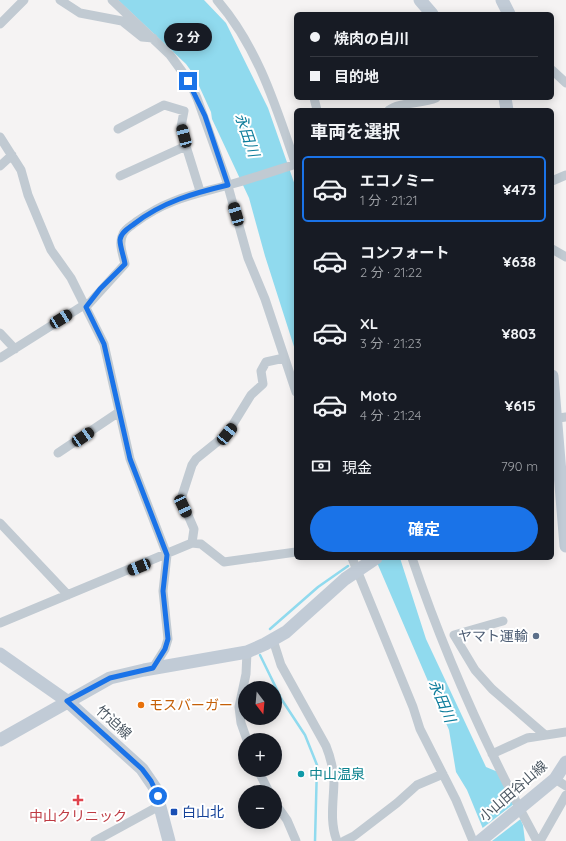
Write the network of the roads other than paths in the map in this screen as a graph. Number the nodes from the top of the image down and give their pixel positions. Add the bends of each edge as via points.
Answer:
1 (24, 0) edge
2 (60, 0) edge
3 (112, 0) edge
4 (217, 0) edge
5 (420, 0) edge
6 (502, 0) edge
7 (430, 12) edge
8 (508, 12) edge
9 (0, 24) edge
10 (153, 38) junction
11 (554, 71) edge
12 (565, 79) edge
13 (432, 100) edge
14 (394, 108) edge
15 (118, 129) dead end
16 (0, 137) edge
17 (186, 146) junction
18 (12, 155) junction
19 (294, 158) edge
20 (294, 165) edge
21 (0, 166) edge
22 (566, 175) edge
23 (120, 176) dead end
24 (554, 179) edge
25 (229, 185) junction
26 (200, 191) junction
27 (554, 250) edge
28 (566, 257) edge
29 (85, 306) junction
30 (0, 333) edge
31 (15, 349) junction
32 (0, 358) edge
33 (284, 358) junction
34 (294, 386) edge
35 (554, 393) edge
36 (119, 412) junction
37 (557, 419) edge
38 (558, 447) edge
39 (58, 453) dead end
40 (555, 464) edge
41 (560, 522) edge
42 (0, 523) edge
43 (192, 543) junction
44 (566, 546) edge
45 (294, 552) edge
46 (167, 555) junction
47 (353, 560) edge
48 (373, 560) edge
49 (413, 560) edge
50 (358, 570) junction
51 (68, 595) junction
52 (503, 621) dead end
53 (0, 623) edge
54 (273, 640) junction
55 (247, 652) junction
56 (0, 654) edge
57 (153, 668) junction
58 (67, 701) junction
59 (566, 732) edge
60 (245, 733) edge
61 (545, 735) junction
62 (0, 740) edge
63 (492, 754) junction
64 (566, 762) edge
65 (443, 774) junction
66 (555, 779) junction
67 (566, 786) edge
68 (566, 795) edge
69 (161, 805) junction
70 (520, 809) junction
71 (282, 813) edge
72 (95, 841) edge
73 (169, 841) edge
74 (296, 841) edge
75 (337, 841) edge
76 (344, 841) edge
77 (473, 841) edge
78 (480, 841) edge
79 (537, 841) edge
80 (540, 841) edge

1 - 9 street
2 - 10 street via 80,14 122,21 142,36
3 - 10 street
4 - 19 street via 233,18 259,66
5 - 7 street
6 - 8 street
10 - 25 street via 170,55 197,98
11 - 12 street
13 - 14 street
15 - 17 street via 164,104 184,111 181,127
16 - 18 street
17 - 23 street
17 - 26 street
18 - 21 street
18 - 29 street via 23,175 28,196 51,250 71,278
20 - 25 street
22 - 24 street
25 - 26 street
25 - 33 street via 248,258 265,299
26 - 29 street via 171,201 124,232 120,240 125,264
27 - 28 street
29 - 31 street
29 - 36 street via 104,344
30 - 31 street
31 - 32 street
33 - 34 street
33 - 43 street via 266,362 261,371 262,384 251,395 227,434 192,465 181,499 194,529
35 - 37 street
36 - 39 street
36 - 46 street via 130,459
37 - 38 street
38 - 40 street
40 - 41 street
41 - 44 street
42 - 51 street
43 - 45 street via 201,544 224,562
43 - 46 street
46 - 51 street
46 - 57 street via 163,591 168,639
47 - 50 street
48 - 50 street
49 - 63 street via 451,664
50 - 54 street via 286,632
50 - 65 street via 420,729
51 - 53 street
52 - 61 street via 454,635 475,670 492,690
54 - 55 street
54 - 75 street via 281,665 330,756 334,779 332,816
55 - 57 street
55 - 60 street via 246,674 239,707
56 - 58 street, 竹迫線
57 - 58 street via 110,678
58 - 62 street
58 - 69 street, 竹迫線 via 142,769 155,788
59 - 61 street
61 - 63 street via 519,740
63 - 70 street
64 - 66 street, 小山田谷山線
65 - 76 street via 417,785 379,817
65 - 77 street
66 - 67 street
66 - 70 street, 小山田谷山線
68 - 80 street
69 - 72 street
69 - 73 street, 竹迫線
70 - 78 street, 小山田谷山線
70 - 79 street
71 - 74 street

